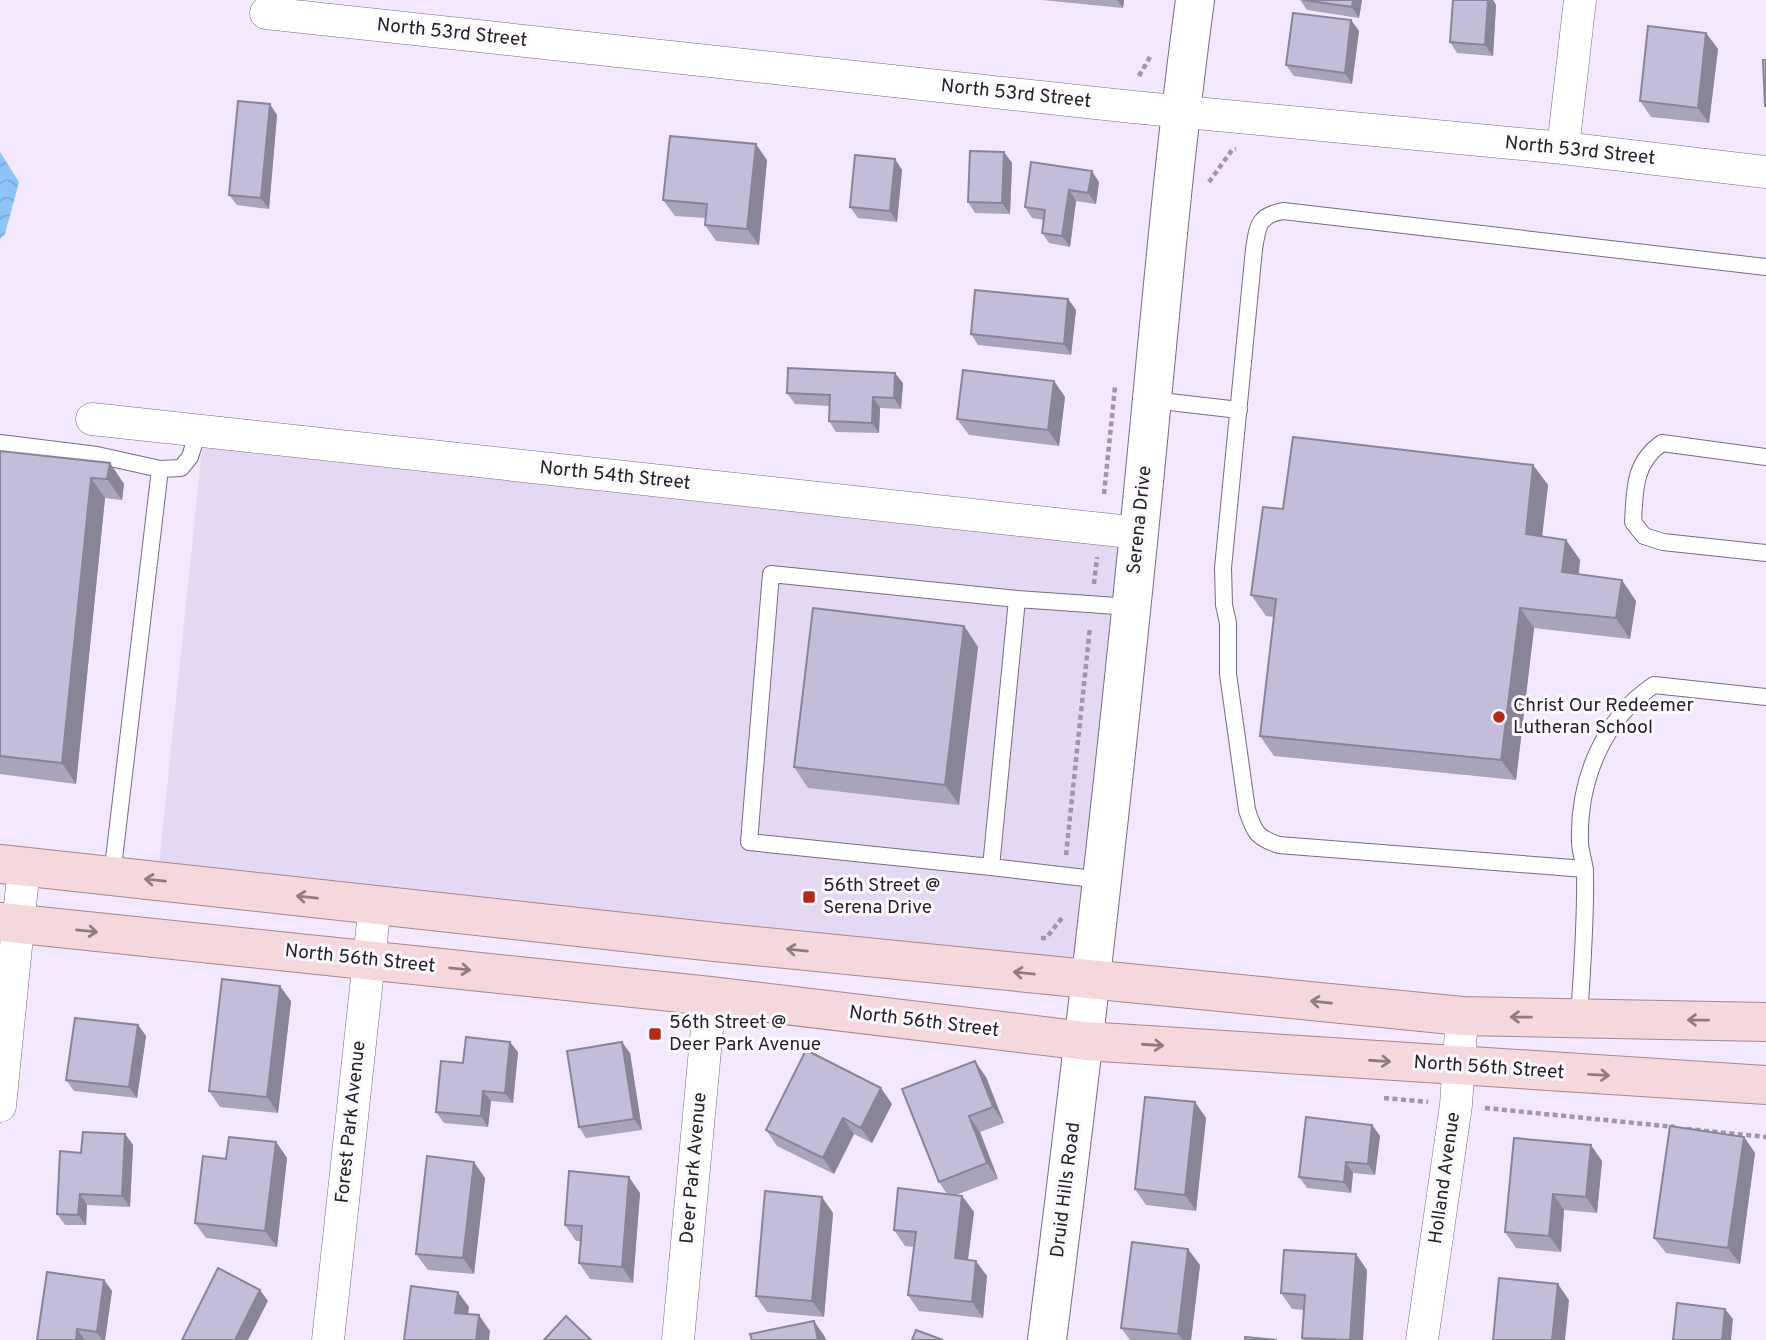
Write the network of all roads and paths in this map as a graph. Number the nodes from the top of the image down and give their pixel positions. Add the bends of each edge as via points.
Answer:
1 (1195, 0) edge
2 (1580, 0) edge
3 (266, 13) dead end
4 (1151, 49) dead end
5 (1133, 107) junction
6 (1180, 111) junction
7 (1563, 148) junction
8 (1766, 172) edge
9 (1766, 267) edge
10 (1152, 400) junction
11 (1239, 410) junction
12 (92, 419) dead end
13 (198, 431) junction
14 (0, 443) edge
15 (1766, 457) edge
16 (160, 469) junction
17 (1139, 533) junction
18 (1766, 553) edge
19 (1097, 556) dead end
20 (1017, 599) junction
21 (1092, 604) junction
22 (1131, 607) junction
23 (1766, 697) edge
24 (12, 865) edge
25 (991, 867) junction
26 (1585, 869) junction
27 (1064, 875) junction
28 (112, 876) junction
29 (1102, 880) junction
30 (375, 904) junction
31 (10, 923) edge
32 (1036, 939) dead end
33 (368, 959) junction
34 (1092, 980) junction
35 (710, 996) junction
36 (1462, 1016) junction
37 (1579, 1018) junction
38 (1766, 1022) edge
39 (1085, 1041) junction
40 (1458, 1067) junction
41 (1766, 1085) edge
42 (1374, 1097) dead end
43 (1456, 1105) junction
44 (0, 1106) edge
45 (1766, 1137) edge
46 (328, 1340) edge
47 (678, 1340) edge
48 (1047, 1340) edge
49 (1422, 1340) edge

1 - 6 street, Serena Drive
2 - 7 street
3 - 5 street, North 53rd Street
4 - 5 path via 1138,77
5 - 6 street, North 53rd Street
6 - 7 street, North 53rd Street
6 - 10 street, Serena Drive
7 - 8 street, North 53rd Street
9 - 11 lane via 1283,211 1268,214 1258,225 1254,249
10 - 11 lane
10 - 17 street, Serena Drive
11 - 26 lane via 1223,581 1228,674 1253,829 1264,840 1279,845
12 - 13 street, North 54th Street
13 - 16 lane via 190,457 181,468
13 - 17 street, North 54th Street
14 - 16 lane via 97,455
15 - 18 lane via 1662,443 1649,452 1637,477 1633,522 1644,536 1663,541
16 - 28 lane
17 - 22 street, Serena Drive
19 - 21 path
20 - 21 lane
20 - 25 lane
20 - 25 lane via 771,574 749,842
21 - 22 lane
21 - 27 path
22 - 29 street, Serena Drive
23 - 26 lane via 1654,684 1631,702 1596,754 1584,786 1580,844
24 - 28 main road
24 - 31 street
25 - 27 lane
26 - 37 lane
27 - 29 lane
27 - 32 path via 1064,916 1046,938
30 -> 28 main road
29 - 34 street, Serena Drive
30 - 33 street, Forest Park Avenue
34 -> 30 main road
31 -> 33 main road, North 56th Street
31 - 44 street
33 -> 35 main road, North 56th Street
33 - 46 street, Forest Park Avenue
36 -> 34 main road
34 - 39 street, Serena Drive
35 - 39 main road, North 56th Street
35 - 47 street, Deer Park Avenue
37 -> 36 main road
36 - 40 street, Holland Avenue
38 -> 37 main road
39 -> 40 main road, North 56th Street
39 - 48 street, Druid Hills Road
40 -> 41 main road, North 56th Street
40 - 43 street, Holland Avenue
42 - 43 path
43 - 45 path
43 - 49 street, Holland Avenue

